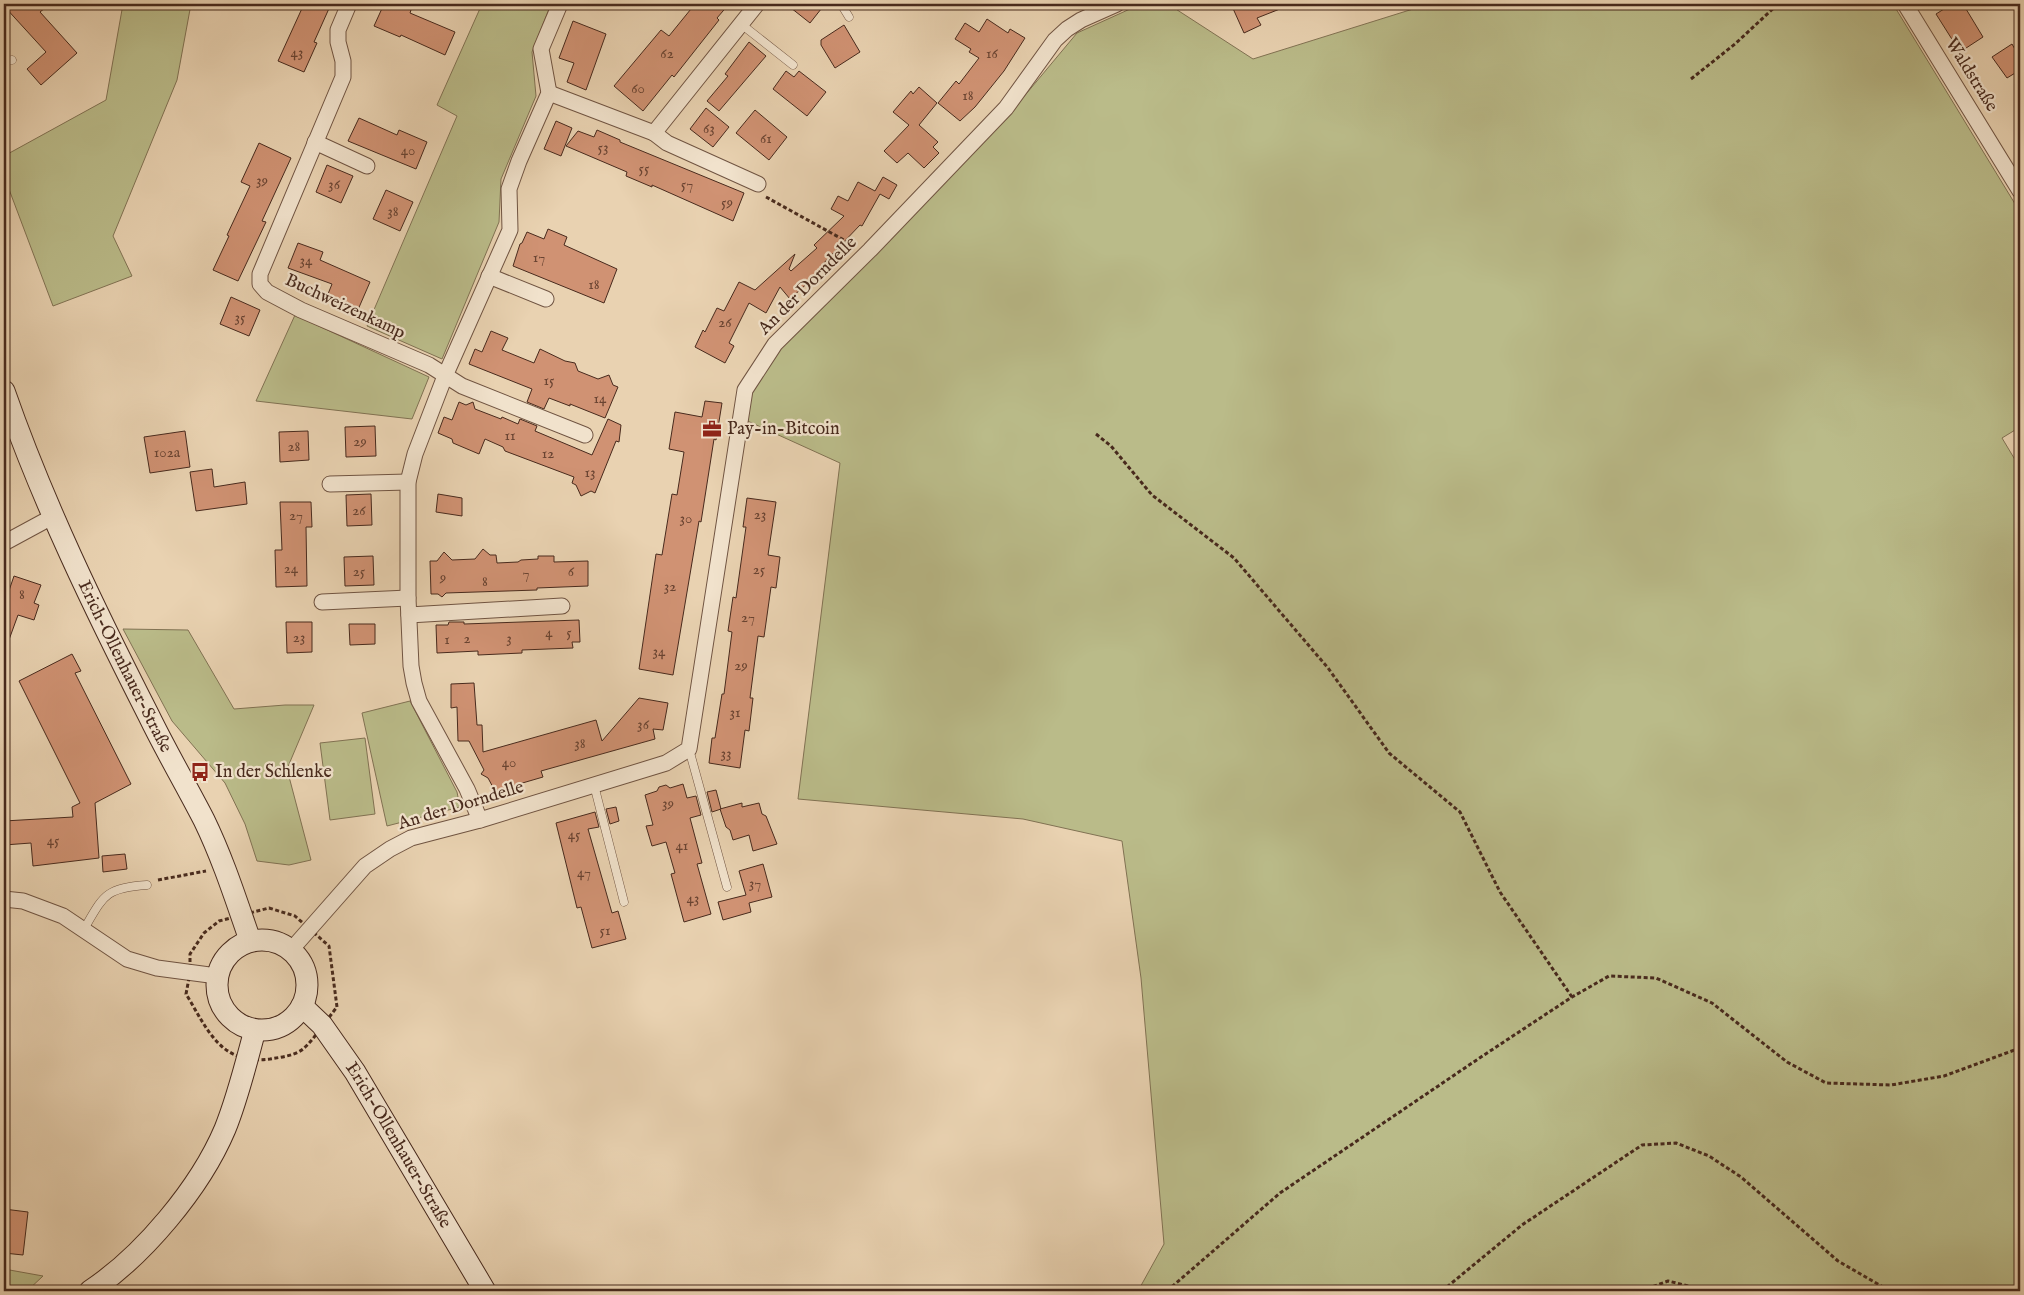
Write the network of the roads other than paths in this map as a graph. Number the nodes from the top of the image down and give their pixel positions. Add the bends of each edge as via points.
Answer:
1 (349, 4) edge
2 (560, 4) edge
3 (757, 4) edge
4 (841, 4) edge
5 (1117, 4) edge
6 (1905, 4) edge
7 (849, 17) dead end
8 (741, 24) junction
9 (12, 60) dead end
10 (4, 62) edge
11 (793, 65) dead end
12 (549, 93) junction
13 (654, 133) junction
14 (316, 142) junction
15 (367, 166) dead end
16 (758, 184) road end
17 (2020, 191) edge
18 (489, 276) junction
19 (546, 299) dead end
20 (445, 376) junction
21 (4, 391) edge
22 (585, 435) dead end
23 (408, 482) junction
24 (330, 484) dead end
25 (52, 517) junction
26 (4, 542) edge
27 (408, 598) junction
28 (322, 602) dead end
29 (562, 606) dead end
30 (409, 615) junction
31 (689, 749) junction
32 (594, 785) junction
33 (480, 820) junction
34 (147, 885) road end
35 (727, 887) dead end
36 (4, 899) edge
37 (624, 902) dead end
38 (84, 929) junction
39 (250, 940) junction
40 (292, 950) junction
41 (217, 976) junction
42 (302, 1006) junction
43 (255, 1030) junction
44 (90, 1291) edge
45 (485, 1291) edge

1 - 14 street, Buchweizenkamp via 338,30 343,77
2 - 12 street via 541,49
3 - 8 street
4 - 7 lane
5 - 31 street, An der Dorndelle via 1081,20 1055,40 1006,108 775,344 745,390
6 - 17 street, Waldstraße
8 - 11 lane
8 - 13 street
9 - 10 lane
12 - 13 street
12 - 18 street via 509,189 510,230
13 - 16 street via 667,143
14 - 15 street
14 - 20 street, Buchweizenkamp via 260,274 260,284 267,292 301,310 429,365
18 - 19 street
18 - 20 street
20 - 22 street, Buchweizenkamp via 462,386
20 - 23 street via 415,454
21 - 25 street, Erich-Ollenhauer-Straße
23 - 24 street
23 - 27 street
25 - 26 street
25 - 39 street, Erich-Ollenhauer-Straße via 204,821 227,872
27 - 28 street
27 - 30 street
29 - 30 street
30 - 33 street via 411,666 420,701
31 - 32 street, An der Dorndelle via 666,763
31 - 35 lane, An der Dorndelle
32 - 33 street, An der Dorndelle
32 - 37 lane
33 - 40 street, An der Dorndelle via 411,838 390,848 365,866
34 - 38 lane via 128,886 108,894
36 - 38 street via 45,908
38 - 41 street via 127,959 157,968
39 - 40 street via 279,942
39 - 41 street via 228,953
40 - 42 street via 302,962 307,976 307,992
41 - 43 street via 216,991 229,1017
42 - 43 street via 282,1026
42 - 45 street, Erich-Ollenhauer-Straße via 322,1025 355,1072
43 - 44 street via 224,1131 202,1170 176,1209 141,1249

